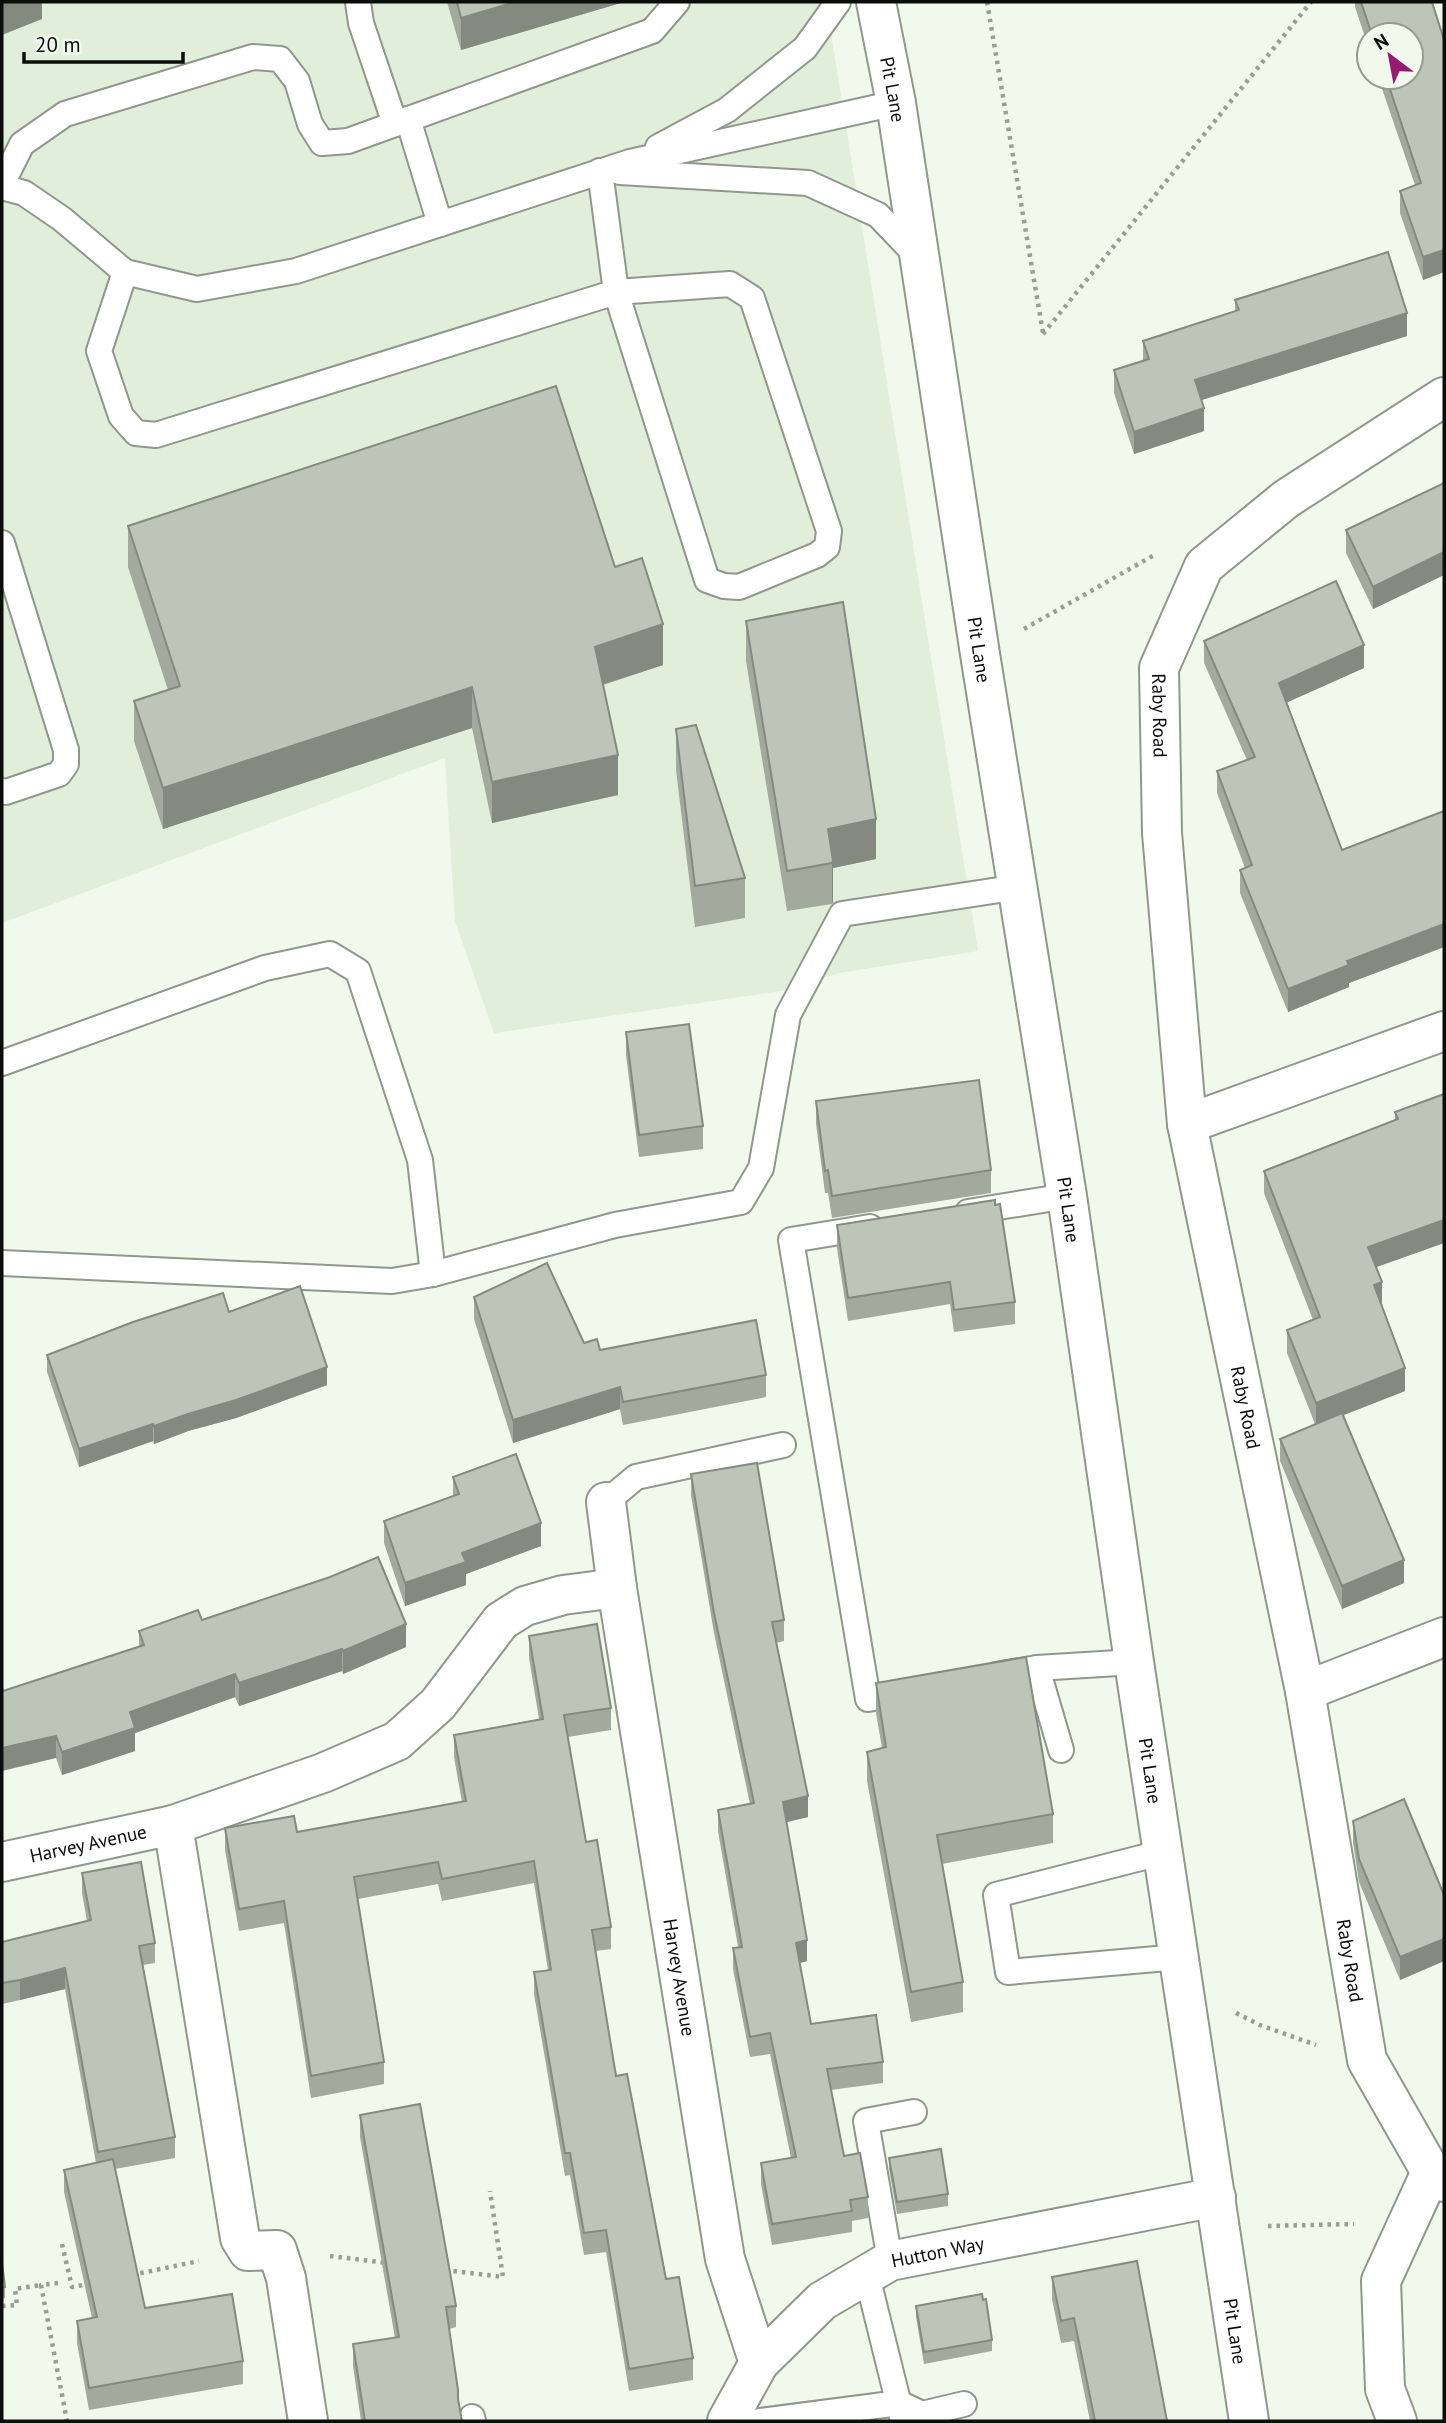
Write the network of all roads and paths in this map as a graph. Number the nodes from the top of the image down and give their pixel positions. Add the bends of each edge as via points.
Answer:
1 (358, 2) edge
2 (677, 2) edge
3 (838, 2) edge
4 (876, 2) edge
5 (987, 2) edge
6 (1311, 2) edge
7 (896, 103) junction
8 (401, 121) junction
9 (614, 166) junction
10 (2, 186) edge
11 (440, 224) junction
12 (920, 259) junction
13 (125, 272) junction
14 (616, 292) junction
15 (1444, 397) edge
16 (2, 543) edge
17 (1204, 566) junction
18 (980, 654) junction
19 (2, 791) edge
20 (1018, 887) junction
21 (1444, 1031) edge
22 (2, 1063) edge
23 (1187, 1125) junction
24 (1067, 1196) junction
25 (943, 1216) edge
26 (888, 1225) edge
27 (2, 1263) edge
28 (433, 1274) junction
29 (783, 1445) dead end
30 (606, 1502) joint
31 (617, 1588) junction
32 (1444, 1637) edge
33 (1134, 1662) junction
34 (1037, 1668) junction
35 (972, 1680) edge
36 (933, 1687) edge
37 (1305, 1691) junction
38 (1061, 1749) dead end
39 (173, 1825) junction
40 (1164, 1852) junction
41 (2, 1862) edge
42 (1181, 1971) junction
43 (1367, 2060) junction
44 (914, 2112) dead end
45 (1438, 2177) edge
46 (490, 2191) dead end
47 (1216, 2197) junction
48 (1407, 2223) junction
49 (1220, 2235) junction
50 (62, 2244) dead end
51 (262, 2250) junction
52 (396, 2264) edge
53 (879, 2268) junction
54 (436, 2269) edge
55 (126, 2276) edge
56 (99, 2281) edge
57 (58, 2283) dead end
58 (41, 2285) junction
59 (2, 2306) edge
60 (759, 2363) junction
61 (964, 2404) dead end
62 (901, 2412) edge
63 (67, 2421) edge
64 (308, 2421) edge
65 (727, 2421) edge
66 (760, 2421) edge
67 (1249, 2421) edge
68 (1398, 2421) edge

1 - 8 lane via 361,23
2 - 8 lane via 652,31
3 - 9 lane via 805,48 727,110
4 - 7 street, Pit Lane
5 - 6 path via 1043,334
7 - 9 lane
7 - 12 street, Pit Lane
8 - 10 lane via 348,141 322,143 310,124 297,81 280,59 253,57 65,114 22,144
8 - 11 lane
9 - 11 lane
9 - 12 lane via 614,171 808,183 878,215
9 - 14 lane
10 - 13 lane via 24,193 62,219
11 - 13 lane via 296,271 197,289
12 - 18 street, Pit Lane
13 - 14 lane via 99,351 121,416 136,433 156,435
14 - 14 lane via 730,284 752,298 829,531 827,547 817,555 739,587 708,580
15 - 17 street, Raby Road via 1286,499
16 - 19 lane via 66,750 66,764 59,774
17 - 18 path via 1157,553
17 - 23 street, Raby Road via 1159,668 1162,833
18 - 20 street, Pit Lane
20 - 24 street, Pit Lane
20 - 28 lane via 842,914 789,1015 761,1168 741,1202 615,1225
21 - 23 street
22 - 28 lane via 265,968 330,954 358,971 421,1160
23 - 37 street, Raby Road
24 - 25 lane
24 - 33 street, Pit Lane
26 - 36 lane via 791,1240 868,1699
27 - 28 lane via 392,1281
29 - 30 lane via 636,1477
30 - 31 street, Harvey Avenue
31 - 39 street, Harvey Avenue via 563,1595 525,1606 501,1621 438,1704 397,1741 323,1773
31 - 60 street, Harvey Avenue via 725,2259
32 - 37 street
33 - 34 lane
33 - 40 street, Pit Lane
34 - 35 lane
34 - 38 lane
37 - 43 street, Raby Road
39 - 41 street, Harvey Avenue
39 - 51 street, Harvey Avenue via 240,2238
40 - 42 street, Pit Lane
40 - 42 lane via 996,1895 1008,1972
42 - 43 path via 1260,2025
42 - 47 street, Pit Lane
43 - 45 street, Raby Road
44 - 53 lane via 866,2121
45 - 48 street, Raby Road
46 - 54 path via 503,2277
47 - 49 street, Pit Lane
47 - 53 street, Hutton Way
48 - 49 path via 1266,2226
48 - 68 street, Raby Road via 1381,2281 1385,2389
49 - 67 street, Pit Lane
50 - 56 path via 72,2287
51 - 52 path
51 - 55 path
51 - 64 street, Harvey Avenue via 286,2278
53 - 60 street, Hutton Way via 822,2301
53 - 62 lane
57 - 58 path
58 - 59 path via 15,2289 17,2305
58 - 63 path
60 - 65 street, Hutton Way
61 - 62 lane via 922,2414
62 - 66 lane

